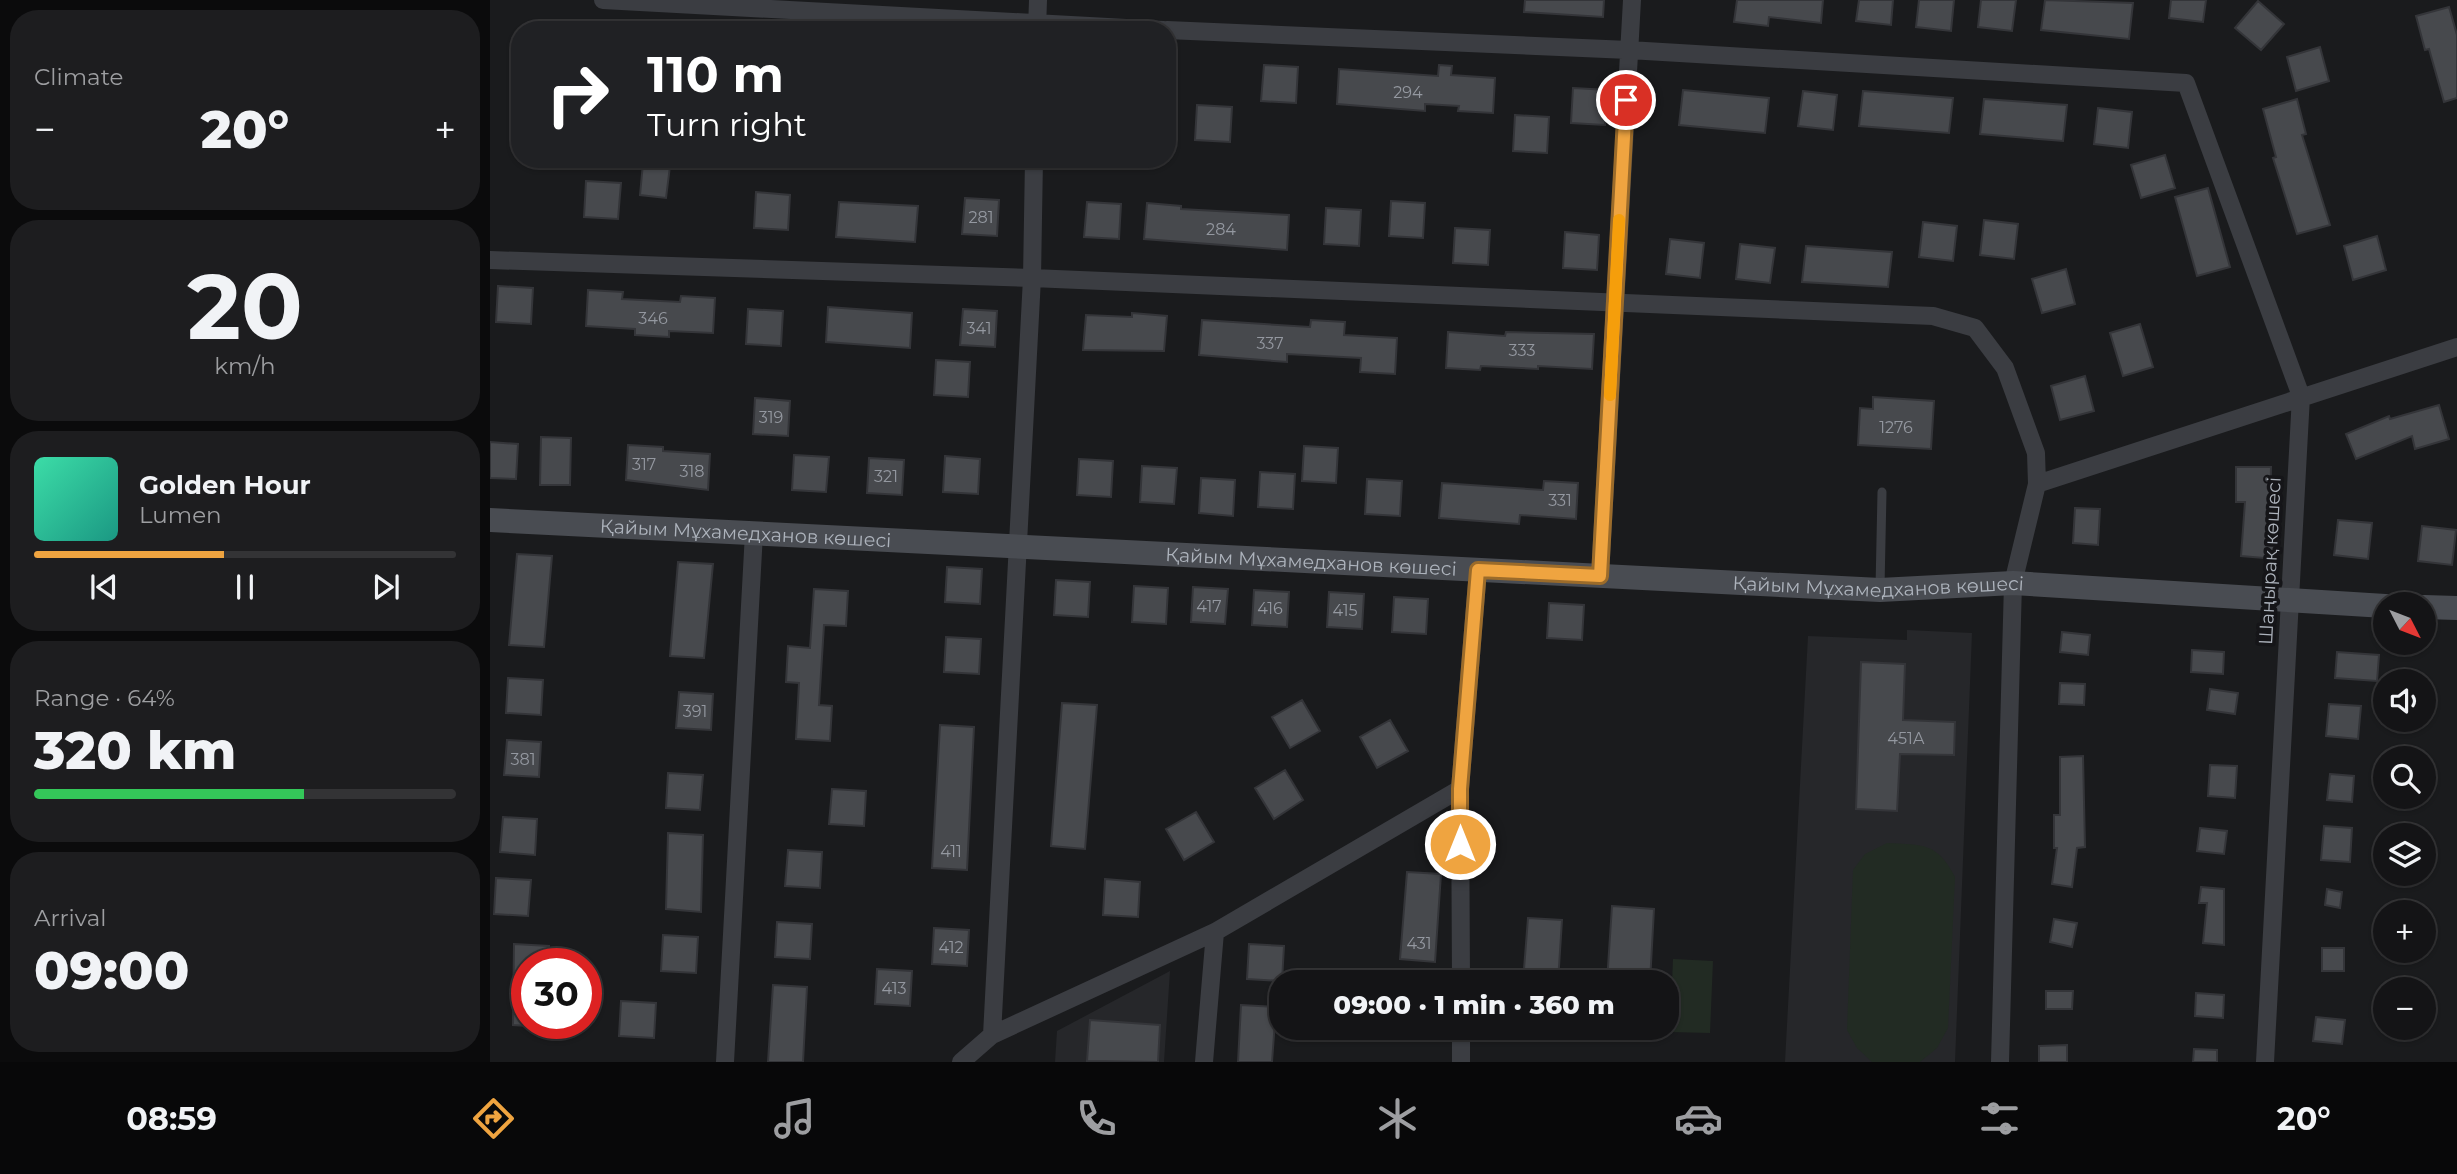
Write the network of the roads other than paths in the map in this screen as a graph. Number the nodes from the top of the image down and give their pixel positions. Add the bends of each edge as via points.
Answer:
1 (603, 0) edge
2 (1038, 0) edge
3 (1632, 0) edge
4 (941, 21) edge
5 (1037, 21) edge
6 (1176, 30) edge
7 (1629, 50) junction
8 (1034, 168) edge
9 (490, 260) edge
10 (1032, 278) junction
11 (1615, 302) junction
12 (2457, 346) edge
13 (2301, 397) junction
14 (2037, 484) junction
15 (1882, 492) dead end
16 (490, 520) edge
17 (754, 533) junction
18 (1017, 547) junction
19 (1478, 570) junction
20 (1600, 576) junction
21 (2013, 583) junction
22 (1880, 590) junction
23 (2288, 602) junction
24 (2373, 606) edge
25 (2436, 607) edge
26 (2457, 608) edge
27 (1460, 789) junction
28 (1215, 932) junction
29 (1461, 970) edge
30 (992, 1035) junction
31 (1461, 1040) edge
32 (724, 1062) edge
33 (961, 1062) edge
34 (1204, 1062) edge
35 (1461, 1062) edge
36 (2000, 1062) edge
37 (2265, 1062) edge

1 - 4 street
2 - 5 street
3 - 7 street
6 - 7 street
7 - 11 street
7 - 13 street, Шаңырақ көшесі via 2186,83
8 - 10 street
9 - 10 street
10 - 11 street
10 - 18 street
11 - 14 street via 1933,316 1975,328 2005,368 2036,453
11 - 20 street
12 - 13 street
13 - 14 street
13 - 23 street, Шаңырақ көшесі
14 - 21 street
15 - 22 lane
16 - 17 street, Қайым Мұхамедханов көшесі
17 - 18 street, Қайым Мұхамедханов көшесі
17 - 32 street
18 - 19 street, Қайым Мұхамедханов көшесі
18 - 30 street
19 - 20 street, Қайым Мұхамедханов көшесі
19 - 27 street
20 - 22 street, Қайым Мұхамедханов көшесі
21 - 22 street, Қайым Мұхамедханов көшесі
21 - 23 street, Қайым Мұхамедханов көшесі
21 - 36 street
23 - 24 street, Қайым Мұхамедханов көшесі
23 - 37 street, Шаңырақ көшесі
25 - 26 street
27 - 28 street
27 - 29 street
28 - 30 street
28 - 34 street
30 - 33 street
31 - 35 street

